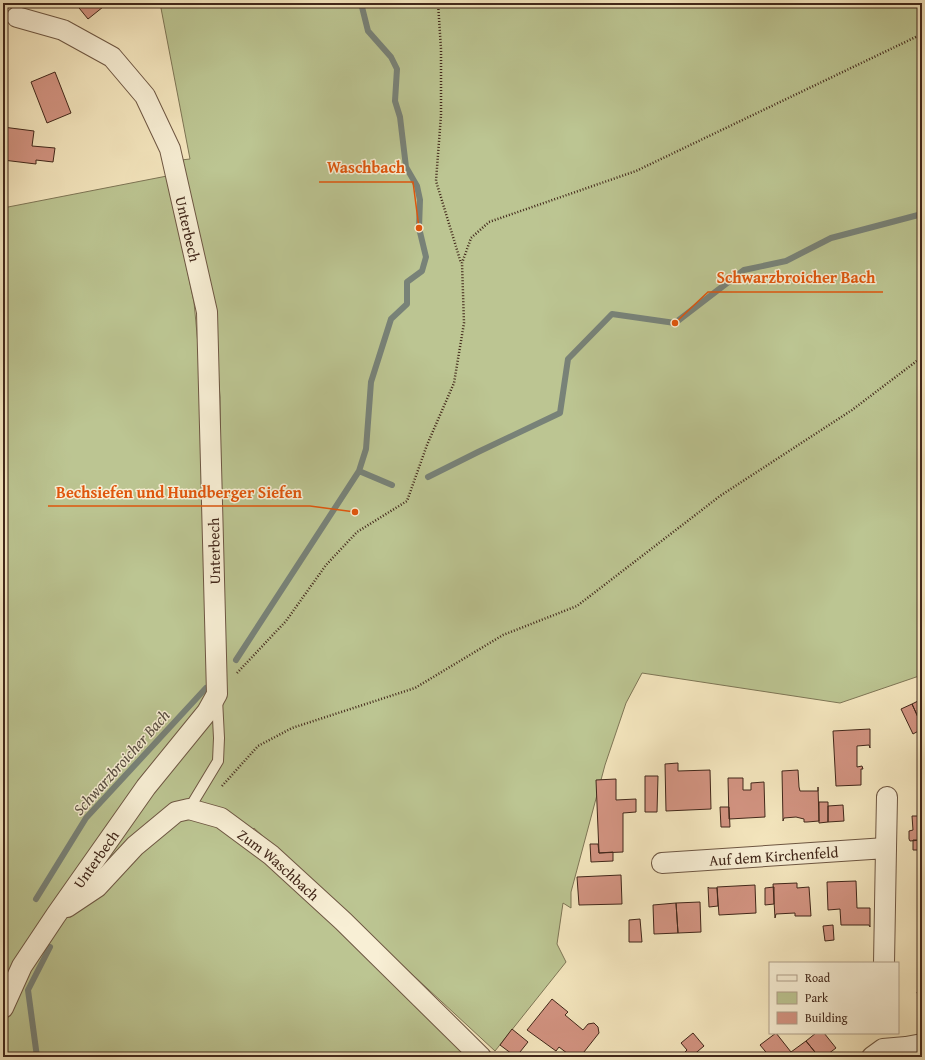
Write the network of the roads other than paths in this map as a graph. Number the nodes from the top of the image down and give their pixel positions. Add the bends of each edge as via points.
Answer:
1 (17, 17) dead end
2 (217, 694) junction
3 (887, 797) dead end
4 (189, 809) junction
5 (886, 848) junction
6 (662, 863) dead end
7 (56, 915) junction
8 (884, 962) edge
9 (3, 1008) edge
10 (922, 1044) edge
11 (880, 1046) edge
12 (481, 1057) edge

1 - 2 street, Unterbech via 63,30 112,57 145,96 170,149 207,312
2 - 4 lane via 218,761
2 - 7 street, Unterbech via 207,712 146,787
3 - 5 street
4 - 7 street via 176,812 135,846 97,887
4 - 12 street, Zum Waschbach via 221,818 271,855 343,921
5 - 6 street, Auf dem Kirchenfeld
5 - 8 street
7 - 9 street, Unterbech via 22,966
10 - 11 street via 906,1048

